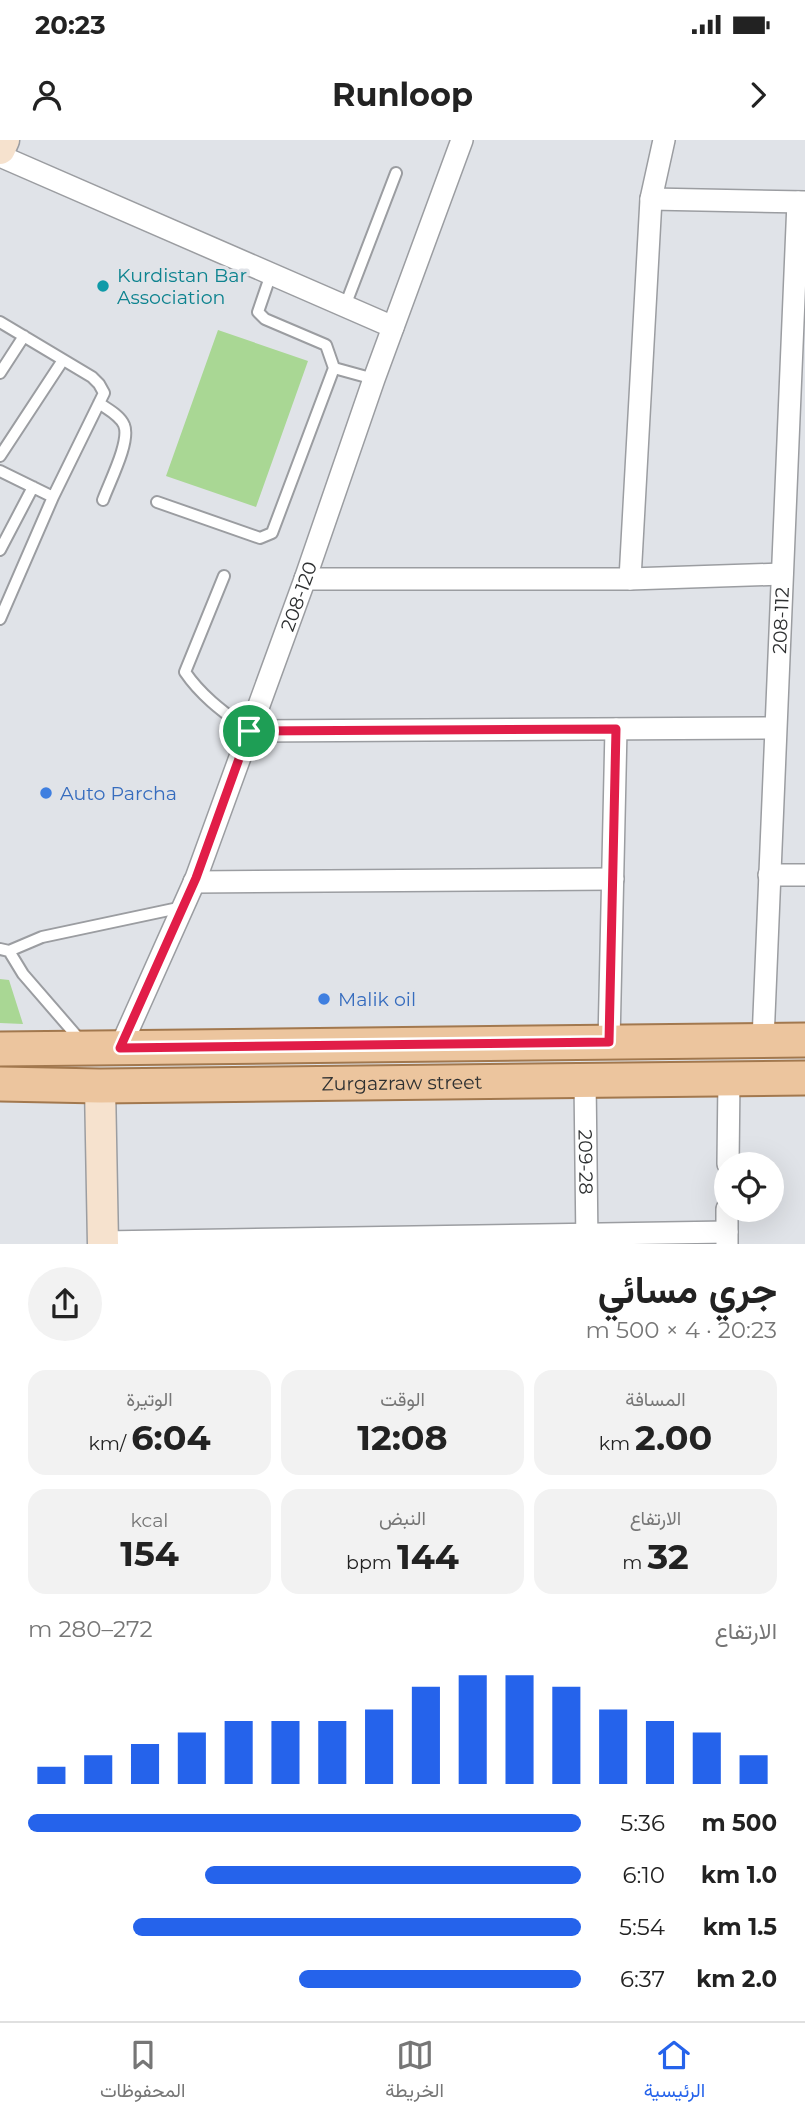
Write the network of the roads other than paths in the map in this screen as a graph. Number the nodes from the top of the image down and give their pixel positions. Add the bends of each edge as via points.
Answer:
1 (4, 140) edge
2 (463, 140) edge
3 (664, 140) edge
4 (0, 149) edge
5 (0, 156) edge
6 (396, 173) dead end
7 (650, 199) junction
8 (801, 202) edge
9 (271, 274) junction
10 (345, 306) junction
11 (0, 322) edge
12 (393, 327) junction
13 (24, 336) junction
14 (63, 359) junction
15 (798, 360) edge
16 (334, 368) junction
17 (0, 373) edge
18 (374, 379) junction
19 (99, 403) junction
20 (0, 456) edge
21 (0, 471) edge
22 (33, 487) junction
23 (53, 497) junction
24 (103, 500) dead end
25 (158, 502) dead end
26 (0, 550) edge
27 (782, 574) junction
28 (224, 576) dead end
29 (305, 579) junction
30 (630, 579) junction
31 (0, 619) edge
32 (775, 728) junction
33 (616, 729) junction
34 (249, 731) junction
35 (769, 875) junction
36 (805, 875) edge
37 (613, 879) junction
38 (194, 882) junction
39 (183, 907) junction
40 (4, 950) edge
41 (762, 1040) junction
42 (805, 1040) edge
43 (609, 1042) junction
44 (87, 1048) junction
45 (120, 1048) junction
46 (0, 1049) edge
47 (805, 1078) edge
48 (729, 1079) junction
49 (585, 1080) junction
50 (0, 1084) edge
51 (100, 1086) junction
52 (728, 1152) edge
53 (727, 1238) edge
54 (587, 1239) edge
55 (422, 1240) edge
56 (274, 1242) edge
57 (103, 1243) edge

1 - 4 street
2 - 12 street, 208-120
3 - 7 street
5 - 9 street
6 - 10 lane
7 - 8 street
7 - 30 street
8 - 15 street, 208-112
9 - 10 street
9 - 16 lane via 258,312 326,345
10 - 12 street
11 - 13 lane
12 - 18 street, 208-120
13 - 14 lane
13 - 17 lane
14 - 19 lane via 99,384 104,393
14 - 20 lane
15 - 27 street, 208-112
16 - 18 lane
16 - 25 lane via 272,533 260,538
18 - 29 street, 208-120
19 - 23 lane
19 - 24 lane via 120,418 126,439
21 - 22 lane
22 - 23 lane
22 - 26 lane
23 - 31 lane
27 - 30 street
27 - 32 street, 208-112
28 - 34 lane via 185,672 215,706
29 - 30 street
29 - 34 street, 208-120
32 - 33 street
32 - 35 street, 208-112
33 - 34 street
33 - 37 street
34 - 38 street, 208-120
35 - 36 street
35 - 41 street, 208-112
37 - 38 street
37 - 43 street
38 - 39 street, 208-120
39 - 40 lane via 42,937
39 - 45 street, 208-120
40 - 44 lane
41 - 42 main road, Zurgazraw street
41 - 43 main road, Zurgazraw street
43 - 45 main road, Zurgazraw street
44 - 45 main road, Zurgazraw street
44 - 46 main road, Zurgazraw street
47 - 48 main road, Zurgazraw street
48 - 49 main road, Zurgazraw street
48 - 52 street
49 - 51 main road, Zurgazraw street
49 - 54 street, 209-28
50 - 51 main road, Zurgazraw street
51 - 57 street
53 - 54 street
54 - 55 street
55 - 56 street
56 - 57 street

